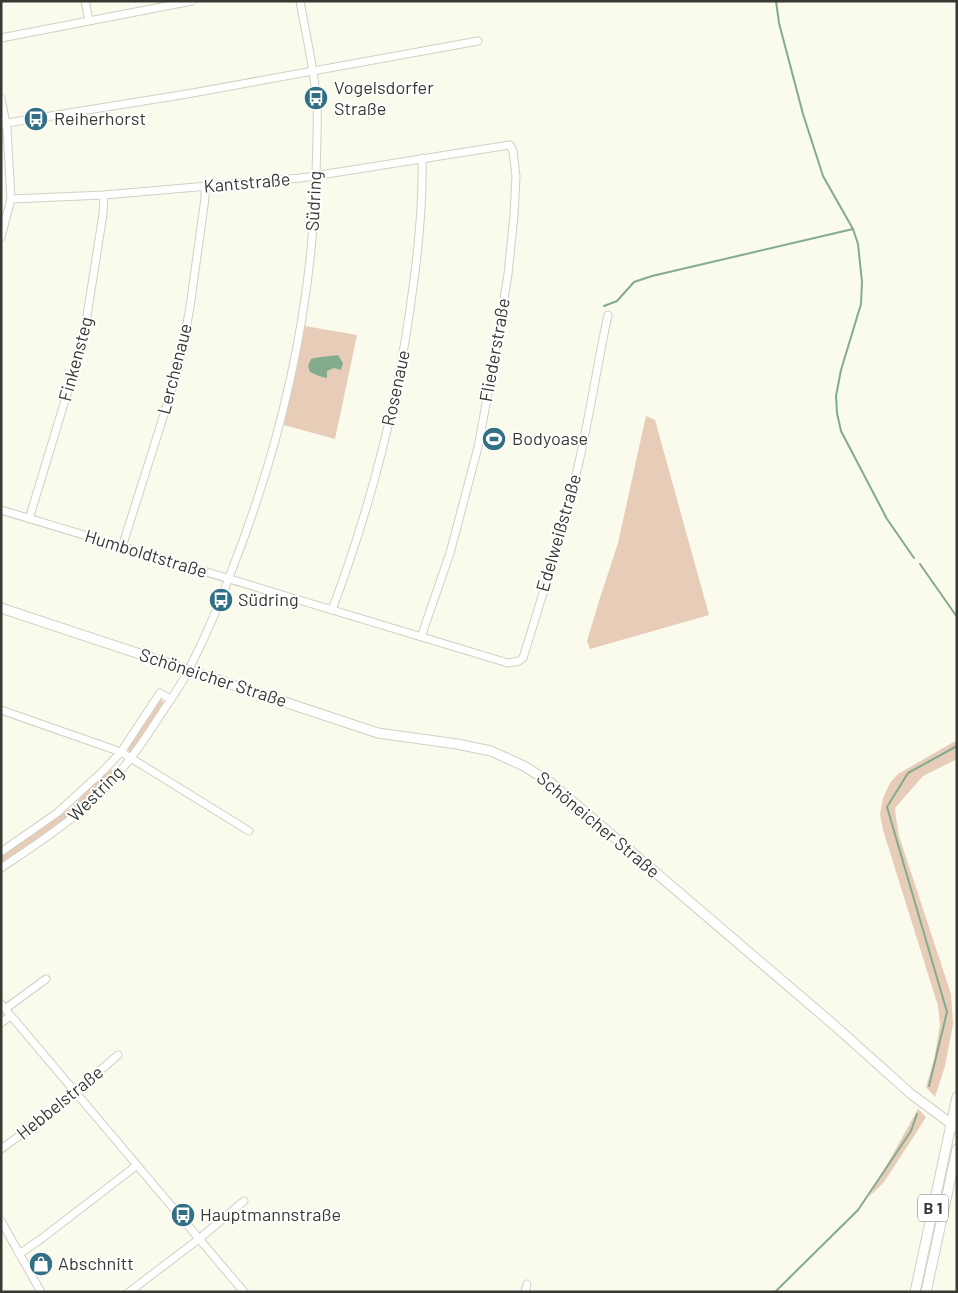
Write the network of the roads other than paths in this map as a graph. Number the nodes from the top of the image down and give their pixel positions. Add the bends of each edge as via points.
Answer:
1 (85, 1) edge
2 (192, 1) edge
3 (300, 1) edge
4 (89, 20) junction
5 (1, 38) edge
6 (478, 41) dead end
7 (313, 72) junction
8 (1, 99) edge
9 (4, 124) edge
10 (510, 145) joint
11 (422, 158) junction
12 (316, 175) junction
13 (205, 187) junction
14 (104, 195) junction
15 (11, 199) junction
16 (1, 237) edge
17 (608, 315) dead end
18 (1, 510) edge
19 (29, 519) junction
20 (122, 547) junction
21 (229, 580) junction
22 (1, 608) edge
23 (332, 610) junction
24 (421, 637) junction
25 (521, 660) joint
26 (189, 670) junction
27 (170, 699) junction
28 (1, 710) edge
29 (121, 752) junction
30 (131, 758) junction
31 (249, 831) dead end
32 (1, 852) edge
33 (1, 868) edge
34 (46, 979) dead end
35 (3, 1007) edge
36 (10, 1016) junction
37 (1, 1023) edge
38 (118, 1055) dead end
39 (75, 1092) junction
40 (957, 1096) edge
41 (954, 1126) edge
42 (1, 1149) edge
43 (957, 1149) edge
44 (136, 1166) junction
45 (244, 1201) dead end
46 (1, 1221) edge
47 (199, 1239) junction
48 (20, 1254) junction
49 (41, 1292) edge
50 (130, 1292) edge
51 (244, 1292) edge
52 (915, 1292) edge
53 (926, 1292) edge

1 - 4 street
2 - 4 street
3 - 7 street, Südring
4 - 5 street
6 - 7 street
7 - 9 street
7 - 12 street, Südring via 317,106
8 - 9 street
9 - 15 street
10 - 11 street, Kantstraße
10 - 24 street, Fliederstraße via 516,176 514,214 496,353 478,447 458,523
11 - 12 street, Kantstraße
11 - 23 street, Rosenaue via 416,262 393,407 382,454
12 - 13 street, Kantstraße
12 - 21 street, Südring via 311,249 288,390 259,497
13 - 14 street, Kantstraße
13 - 20 street, Lerchenaue via 179,367
14 - 15 street, Kantstraße
14 - 19 street, Finkensteg via 84,341
15 - 16 street
17 - 25 street, Edelweißstraße via 569,504
18 - 19 street, Humboldtstraße
19 - 20 street, Humboldtstraße
20 - 21 street, Humboldtstraße
21 - 23 street, Humboldtstraße
21 - 26 street, Südring
22 - 26 main road, Schöneicher Straße
23 - 24 street, Humboldtstraße
24 - 25 street, Humboldtstraße via 508,664
26 - 27 street, Westring
26 - 41 main road, Schöneicher Straße via 378,733 482,748 537,774 834,1024 911,1094
27 - 29 street, Westring via 160,693
27 - 30 street, Westring
28 - 29 street
29 - 30 street
29 - 32 street, Westring via 69,803
30 - 31 street
30 - 33 street, Westring via 105,788 61,828
34 - 35 street
35 - 36 street
36 - 37 street
36 - 39 street
38 - 39 street, Hebbelstraße
39 - 42 street, Hebbelstraße
39 - 44 street
40 - 41 main road, B 1
41 - 52 main road, B 1
43 - 53 main road, B 1
44 - 47 street
44 - 48 street
45 - 47 street
46 - 48 street
47 - 50 street
47 - 51 street
48 - 49 street

